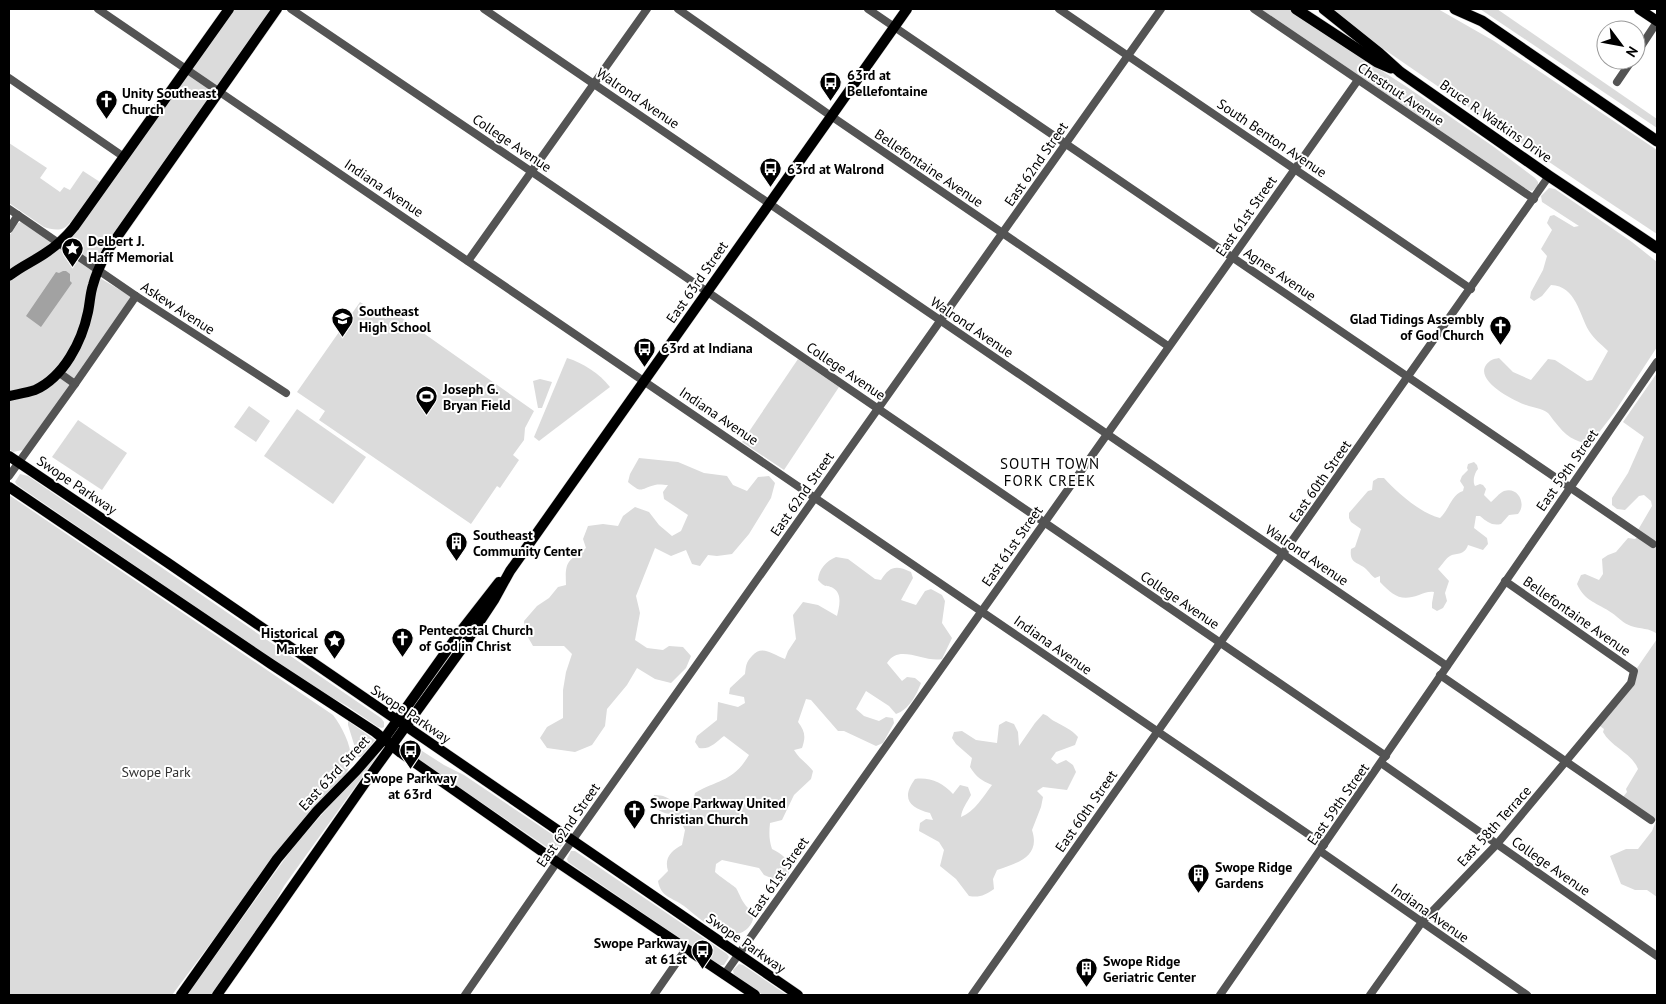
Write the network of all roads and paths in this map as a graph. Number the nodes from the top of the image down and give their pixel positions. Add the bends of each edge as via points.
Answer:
1 (98, 9) edge
2 (229, 9) edge
3 (277, 9) edge
4 (291, 9) edge
5 (484, 9) edge
6 (647, 9) edge
7 (678, 9) edge
8 (868, 9) edge
9 (907, 9) edge
10 (1059, 9) edge
11 (1161, 9) edge
12 (1254, 9) edge
13 (1296, 9) edge
14 (1324, 9) edge
15 (1455, 9) edge
16 (1464, 9) edge
17 (1639, 9) edge
18 (1656, 19) edge
19 (1482, 21) junction
20 (894, 27) junction
21 (1646, 36) edge
22 (1128, 56) junction
23 (186, 69) junction
24 (1625, 70) edge
25 (1400, 72) junction
26 (9, 78) edge
27 (1358, 80) junction
28 (1616, 82) dead end
29 (594, 83) junction
30 (219, 91) junction
31 (831, 116) junction
32 (1657, 141) edge
33 (1066, 144) junction
34 (124, 157) junction
35 (1294, 169) junction
36 (532, 172) junction
37 (1549, 176) junction
38 (1534, 199) junction
39 (769, 203) junction
40 (9, 209) edge
41 (18, 215) junction
42 (9, 229) edge
43 (1003, 234) junction
44 (58, 242) junction
45 (1657, 248) edge
46 (1232, 256) junction
47 (468, 261) junction
48 (98, 270) junction
49 (9, 276) edge
50 (1471, 288) junction
51 (707, 291) junction
52 (136, 296) junction
53 (941, 320) junction
54 (1168, 346) junction
55 (1657, 362) edge
56 (58, 372) junction
57 (1408, 377) junction
58 (644, 380) junction
59 (75, 384) junction
60 (286, 393) dead end
61 (9, 396) edge
62 (878, 408) junction
63 (1106, 434) junction
64 (9, 456) edge
65 (19, 462) junction
66 (9, 476) edge
67 (9, 487) edge
68 (1570, 488) junction
69 (815, 497) junction
70 (1044, 522) junction
71 (1653, 544) dead end
72 (1283, 554) junction
73 (1505, 581) junction
74 (981, 611) junction
75 (1220, 642) junction
76 (1447, 666) junction
77 (1634, 671) joint
78 (1440, 675) junction
79 (402, 724) junction
80 (1157, 731) junction
81 (388, 742) junction
82 (1383, 759) junction
83 (1566, 761) junction
84 (1650, 820) dead end
85 (572, 840) junction
86 (1496, 844) junction
87 (1322, 848) junction
88 (557, 862) junction
89 (1422, 922) junction
90 (686, 949) junction
91 (739, 954) junction
92 (1657, 956) edge
93 (724, 975) junction
94 (181, 995) edge
95 (217, 995) edge
96 (465, 995) edge
97 (654, 995) edge
98 (755, 995) edge
99 (798, 995) edge
100 (972, 995) edge
101 (1220, 995) edge
102 (1370, 995) edge
103 (1527, 995) edge

1 - 23 street, Indiana Avenue
2 - 23 main road
3 - 30 main road
4 - 36 street, College Avenue
5 - 29 street, Walrond Avenue
6 - 29 street
7 - 31 street, Bellefontaine Avenue
8 - 20 street, Agnes Avenue
9 - 20 main road, East 63rd Street
10 - 22 street, South Benton Avenue
11 - 22 street, East 62nd Street
12 - 27 street, Chestnut Avenue
13 - 25 highway via 1378,62
14 - 25 highway, Bruce R. Watkins Drive
15 - 19 highway
16 - 19 highway
17 - 18 main road
18 - 21 street
19 - 32 highway
20 - 31 main road, East 63rd Street
20 - 33 street, Agnes Avenue
22 - 33 street, East 62nd Street
22 - 35 street, South Benton Avenue
23 - 30 street, Indiana Avenue
23 - 34 main road
24 - 28 street
25 - 37 highway, Bruce R. Watkins Drive
26 - 34 street
27 - 35 street, East 61st Street
27 - 38 street, Chestnut Avenue
29 - 36 street
29 - 39 street, Walrond Avenue
30 - 47 street, Indiana Avenue
30 - 48 main road via 109,247
31 - 39 main road, East 63rd Street
31 - 43 street, Bellefontaine Avenue
33 - 43 street, East 62nd Street
33 - 46 street, Agnes Avenue
34 - 44 main road via 74,227
35 - 46 street, East 61st Street
35 - 50 street, South Benton Avenue
36 - 47 street
36 - 51 street, College Avenue
37 - 38 street, East 60th Street
37 - 45 highway, Bruce R. Watkins Drive
38 - 50 street, East 60th Street
39 - 51 main road, East 63rd Street
39 - 53 street, Walrond Avenue
40 - 41 street, Askew Avenue
41 - 42 street
41 - 44 street, Askew Avenue
43 - 53 street, East 62nd Street
43 - 54 street, Bellefontaine Avenue
44 - 48 street, Askew Avenue
44 - 49 main road
46 - 54 street, East 61st Street
46 - 57 street, Agnes Avenue
47 - 58 street, Indiana Avenue
48 - 52 street, Askew Avenue
48 - 56 main road via 83,329
50 - 57 street, East 60th Street
51 - 58 main road, East 63rd Street
51 - 62 street, College Avenue
52 - 59 street
52 - 60 street, Askew Avenue
53 - 62 street, East 62nd Street
53 - 63 street, Walrond Avenue
54 - 63 street, East 61st Street
55 - 68 street, East 59th Street
56 - 59 street
56 - 61 main road via 37,389
57 - 68 street, Agnes Avenue
57 - 72 street, East 60th Street
58 - 69 street, Indiana Avenue
58 - 79 main road, East 63rd Street via 510,572 468,639
59 - 65 street
62 - 69 street, East 62nd Street
62 - 70 street, College Avenue
63 - 70 street, East 61st Street
63 - 72 street, Walrond Avenue
64 - 65 main road, Swope Parkway
65 - 66 street
65 - 79 main road, Swope Parkway
67 - 81 main road
68 - 71 street, Agnes Avenue
68 - 73 street, East 59th Street
69 - 74 street, Indiana Avenue
69 - 85 street, East 62nd Street
70 - 74 street, East 61st Street
70 - 75 street, College Avenue
72 - 75 street, East 60th Street
72 - 76 street, Walrond Avenue
73 - 76 street, East 59th Street
73 - 77 street, Bellefontaine Avenue
74 - 80 street, Indiana Avenue
74 - 91 street, East 61st Street
75 - 80 street, East 60th Street
75 - 82 street, College Avenue
76 - 78 street, East 59th Street
77 - 83 street, East 58th Terrace via 1631,683
78 - 82 street, East 59th Street
78 - 83 street
79 - 81 main road, East 63rd Street
79 - 85 main road, Swope Parkway
80 - 87 street, Indiana Avenue
80 - 100 street, East 60th Street
81 - 88 main road
81 - 94 main road, East 63rd Street via 317,811 282,853
81 - 95 main road, East 63rd Street
82 - 86 street, College Avenue
82 - 87 street, East 59th Street
83 - 84 street
83 - 86 street, East 58th Terrace
85 - 88 street, East 62nd Street
85 - 91 main road, Swope Parkway
86 - 89 street, East 58th Terrace
86 - 92 street, College Avenue
87 - 89 street, Indiana Avenue
87 - 101 street, East 59th Street
88 - 90 main road
88 - 96 street, East 62nd Street
89 - 102 street, East 58th Terrace
89 - 103 street, Indiana Avenue
90 - 93 main road
90 - 97 street
91 - 93 street, East 61st Street
91 - 99 main road, Swope Parkway
93 - 98 main road

